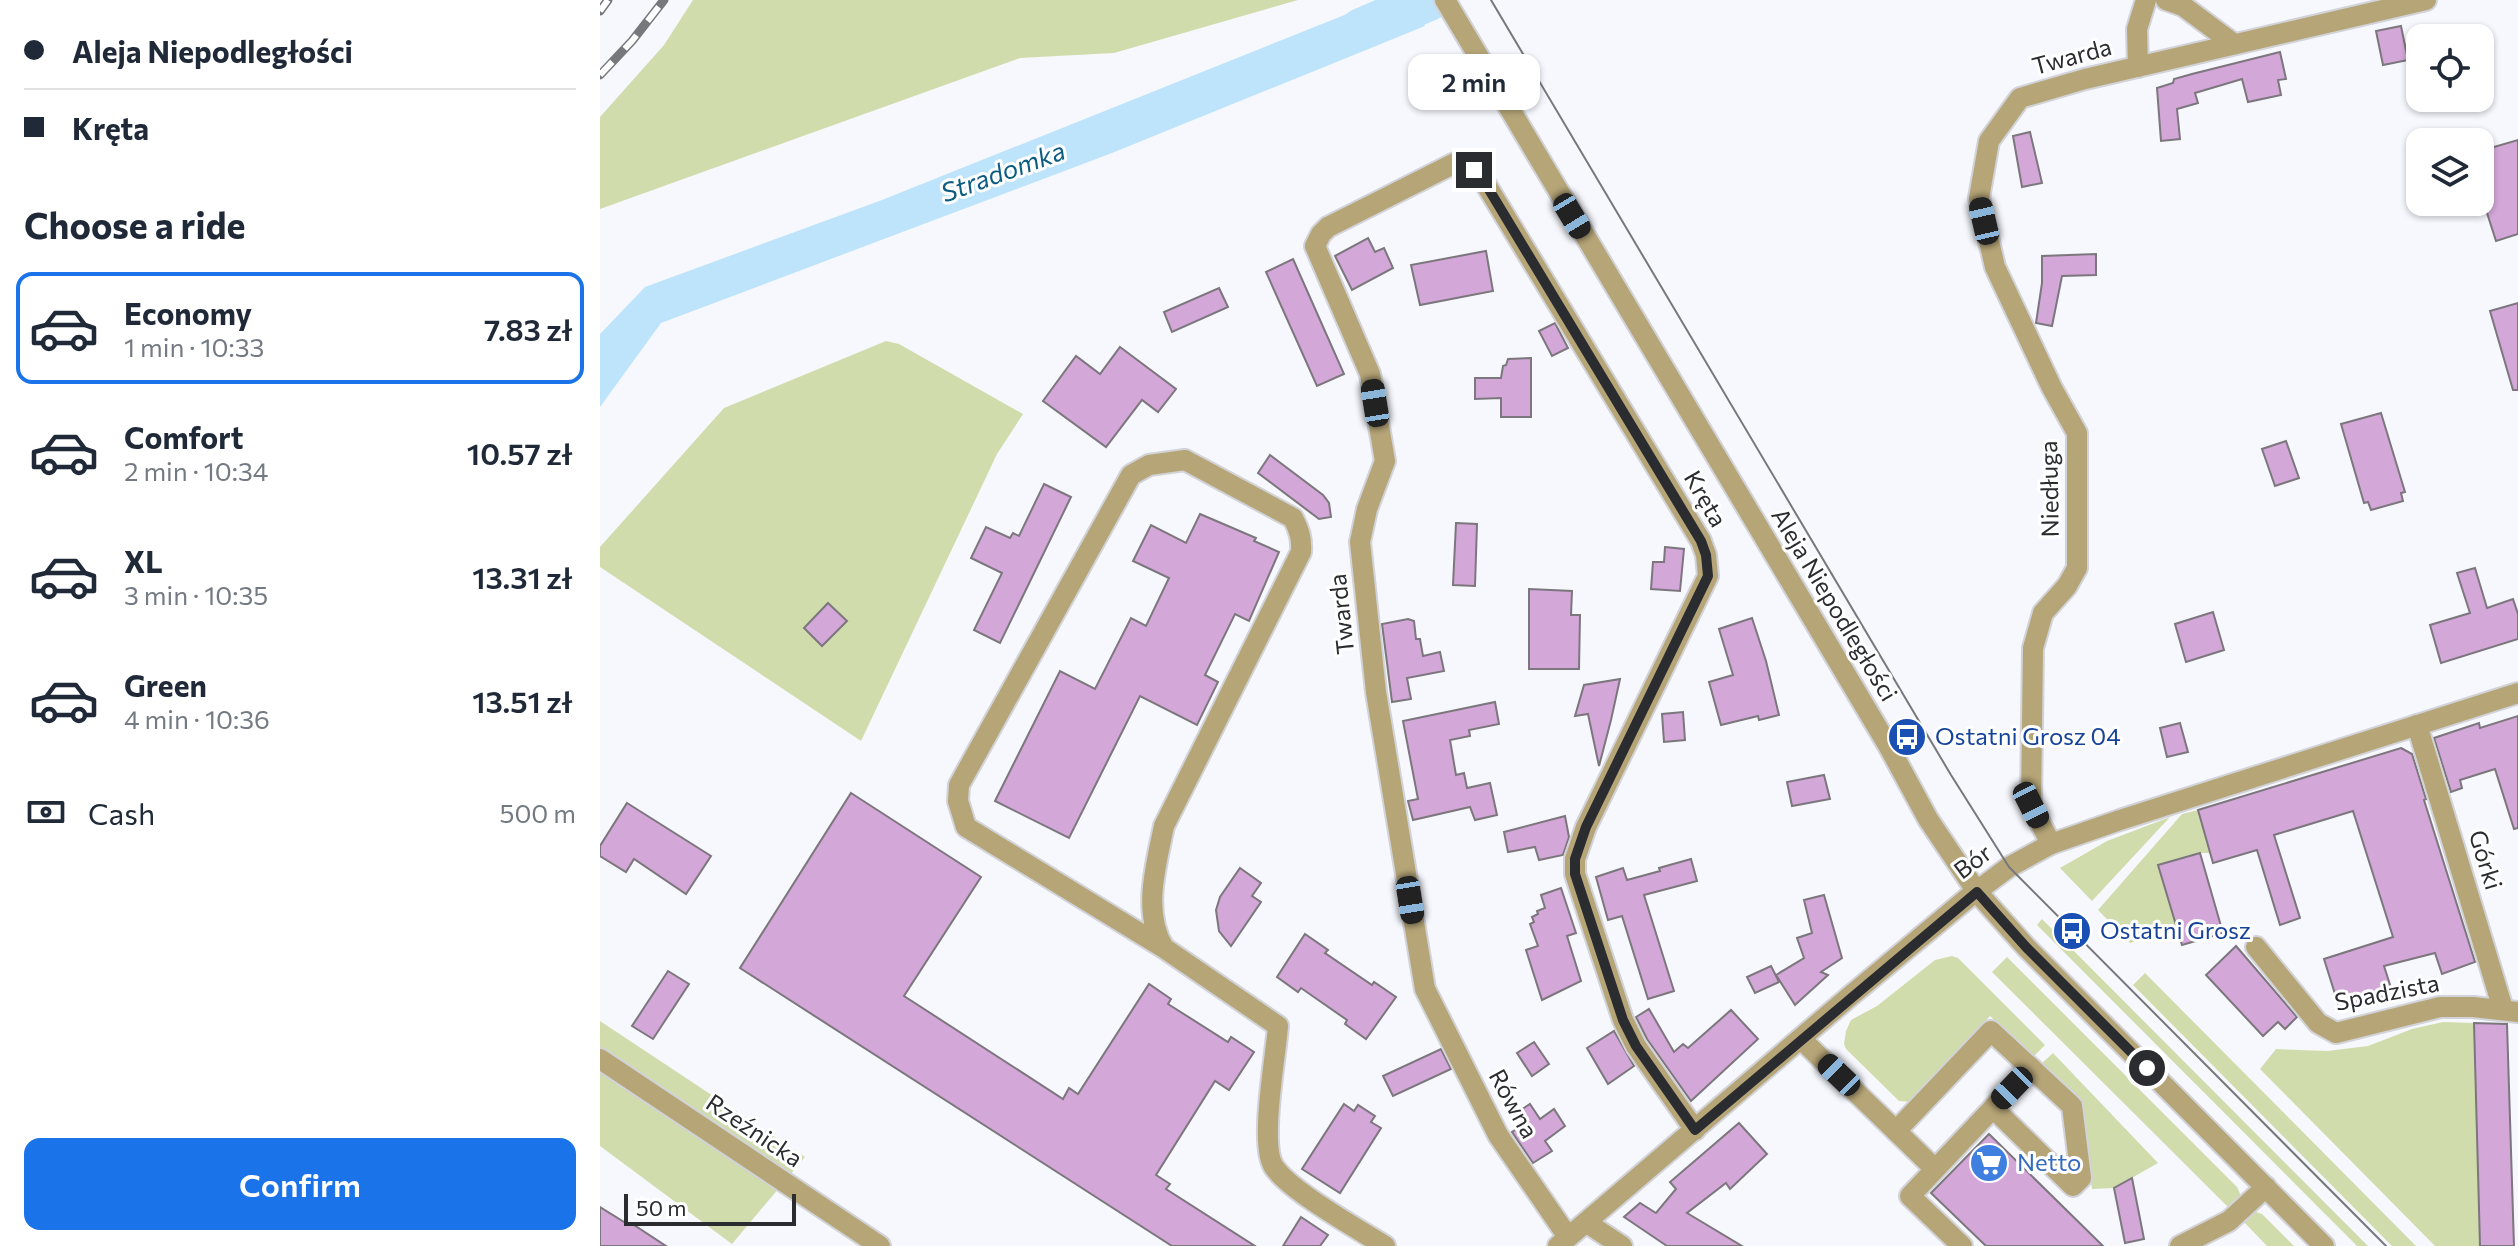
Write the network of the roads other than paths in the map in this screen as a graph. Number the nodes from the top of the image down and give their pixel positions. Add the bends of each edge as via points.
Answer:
1 (1445, 0) edge
2 (2146, 0) edge
3 (2166, 0) edge
4 (2426, 0) edge
5 (2234, 44) junction
6 (2138, 67) junction
7 (2020, 98) joint
8 (1315, 246) joint
9 (2518, 693) edge
10 (2417, 725) junction
11 (2051, 844) junction
12 (1977, 892) junction
13 (2256, 947) dead end
14 (1164, 948) junction
15 (1425, 989) joint
16 (2510, 1011) edge
17 (1801, 1039) junction
18 (600, 1059) edge
19 (2031, 1068) junction
20 (1993, 1108) junction
21 (1695, 1130) junction
22 (1896, 1131) junction
23 (1935, 1169) junction
24 (2266, 1187) junction
25 (1587, 1223) junction
26 (1563, 1242) edge
27 (880, 1246) edge
28 (1385, 1246) edge
29 (1622, 1246) edge
30 (1962, 1246) edge
31 (2180, 1246) edge
32 (2324, 1246) edge

1 - 12 street, Aleja Niepodległości via 1928,819
2 - 6 street, Twarda via 2137,29
3 - 5 street via 2183,6
4 - 5 street, Twarda
5 - 6 street, Twarda
6 - 7 street, Twarda
7 - 11 street, Niedługa via 1989,141 1979,198 1995,267 2077,433 2077,568 2043,613 2033,648 2031,805
8 - 15 street, Twarda via 1370,374 1385,461 1360,542 1376,692
8 - 21 street, Kręta via 1328,227 1446,166 1464,163 1474,170 1701,541 1708,576 1575,859 1575,874 1623,1020
9 - 10 street, Bór
10 - 11 street, Bór
10 - 16 street, Górki
11 - 12 street, Bór
12 - 17 street, Bór
12 - 24 street, Aleja Niepodległości
13 - 16 street, Spadzista via 2318,1023 2336,1033 2440,1007
14 - 14 street via 1152,918 1164,826 1301,552 1293,518 1185,460 1149,465 1131,475 959,785 958,801 966,827
14 - 28 street via 1278,1026 1267,1144 1272,1165 1287,1182
15 - 26 street, Równa via 1498,1135
17 - 21 street, Bór
17 - 22 street
18 - 27 street, Rzeźnicka
19 - 20 street
19 - 20 street via 2072,1106 2081,1178 2073,1186
19 - 22 street via 1991,1031
20 - 23 street
21 - 25 street, Bór
22 - 23 street
23 - 30 street via 1910,1196
24 - 31 street via 2229,1221
24 - 32 street, Aleja Niepodległości
25 - 26 street, Bór
25 - 29 street

